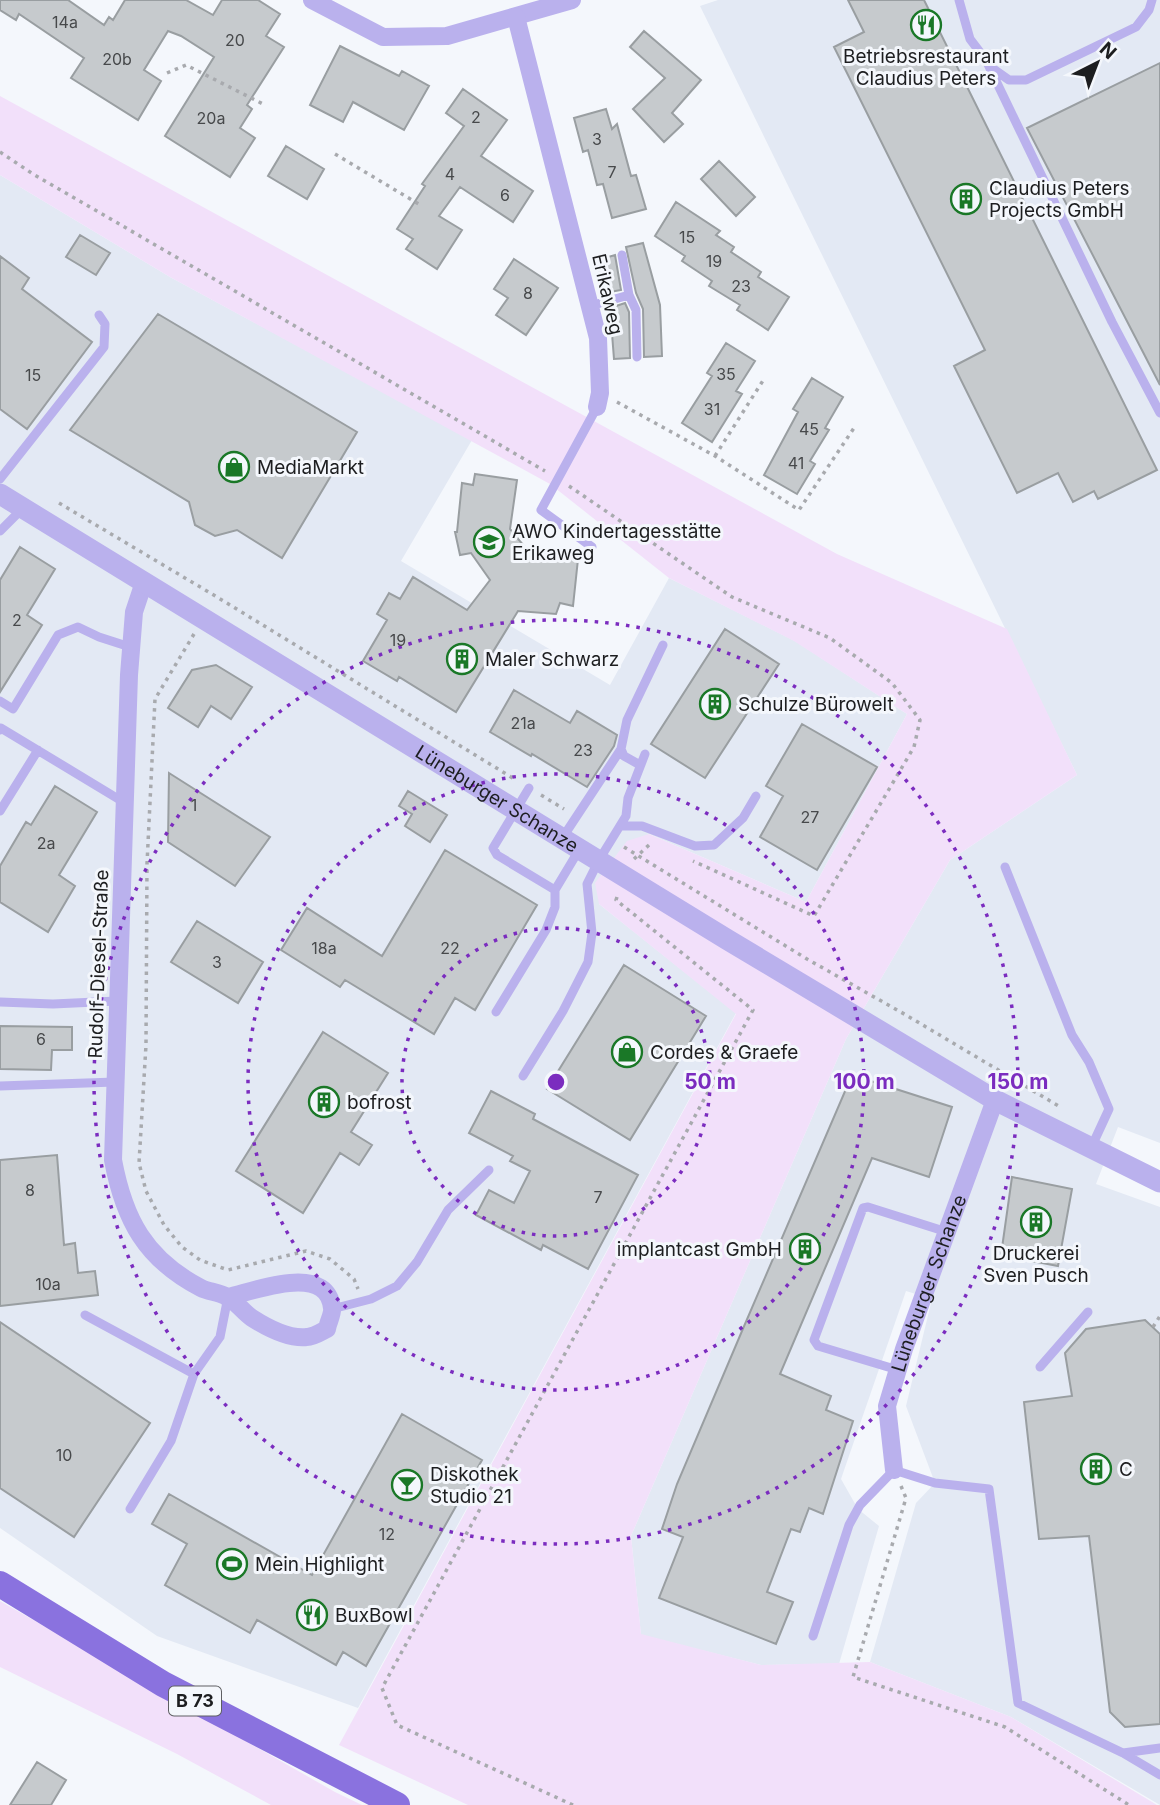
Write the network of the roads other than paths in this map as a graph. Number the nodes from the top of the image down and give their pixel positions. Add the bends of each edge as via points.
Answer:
1 (312, 0) edge
2 (572, 0) edge
3 (959, 0) edge
4 (1152, 0) edge
5 (516, 17) junction
6 (985, 58) junction
7 (622, 255) dead end
8 (629, 295) junction
9 (590, 306) junction
10 (99, 315) dead end
11 (637, 357) dead end
12 (599, 400) joint
13 (1160, 413) edge
14 (0, 479) edge
15 (0, 495) edge
16 (23, 508) junction
17 (0, 531) edge
18 (593, 547) dead end
19 (144, 582) junction
20 (663, 645) dead end
21 (130, 647) junction
22 (0, 701) edge
23 (0, 730) edge
24 (621, 749) junction
25 (38, 750) junction
26 (645, 754) dead end
27 (640, 765) junction
28 (529, 788) dead end
29 (756, 796) dead end
30 (125, 803) junction
31 (516, 809) junction
32 (0, 811) edge
33 (620, 825) junction
34 (571, 843) junction
35 (599, 860) junction
36 (1005, 867) dead end
37 (555, 890) junction
38 (117, 1000) junction
39 (0, 1002) edge
40 (496, 1012) dead end
41 (523, 1076) dead end
42 (115, 1082) junction
43 (0, 1086) edge
44 (995, 1100) junction
45 (1091, 1148) junction
46 (489, 1170) dead end
47 (1160, 1182) edge
48 (947, 1232) junction
49 (228, 1297) junction
50 (332, 1309) junction
51 (1088, 1312) dead end
52 (85, 1315) dead end
53 (1040, 1367) dead end
54 (898, 1370) junction
55 (194, 1374) junction
56 (894, 1470) junction
57 (130, 1509) dead end
58 (0, 1584) edge
59 (813, 1636) dead end
60 (1160, 1748) edge
61 (1123, 1754) junction
62 (1160, 1776) edge
63 (397, 1805) edge

1 - 5 street via 383,37 447,36
2 - 5 street
3 - 6 lane via 970,39
4 - 6 lane via 1136,27 1026,80 1009,80
5 - 9 street, Erikaweg
6 - 13 lane via 1111,322
7 - 8 lane
8 - 9 lane
8 - 11 lane via 636,310
9 - 12 street, Erikaweg via 598,338
10 - 14 lane via 105,324 104,347
12 - 18 lane via 541,510
15 - 16 street, Lüneburger Schanze
16 - 17 lane
16 - 19 street, Lüneburger Schanze
19 - 21 street, Rudolf-Diesel-Straße
19 - 31 street, Lüneburger Schanze
20 - 24 lane via 627,720
21 - 22 lane via 78,627 58,635 13,709
21 - 30 street, Rudolf-Diesel-Straße
23 - 25 lane
24 - 27 lane
24 - 34 lane
25 - 30 lane
25 - 32 lane
26 - 27 lane
27 - 33 lane
28 - 31 lane
29 - 33 lane via 743,818 714,845 695,846 642,826
30 - 38 street, Rudolf-Diesel-Straße
31 - 34 street, Lüneburger Schanze
31 - 37 lane via 493,848 497,855
33 - 35 lane
34 - 35 street, Lüneburger Schanze
34 - 37 lane
35 - 41 lane via 587,884 592,933 589,962
35 - 44 street, Lüneburger Schanze
36 - 45 lane via 1072,1035 1109,1109
37 - 40 lane via 555,907 546,930
38 - 39 lane
38 - 42 street, Rudolf-Diesel-Straße
42 - 43 lane
42 - 49 street, Rudolf-Diesel-Straße via 113,1160 119,1194 133,1224 168,1267 202,1289
44 - 45 street, Lüneburger Schanze
44 - 48 street, Lüneburger Schanze
45 - 47 street, Lüneburger Schanze
46 - 50 lane via 448,1210 397,1286 371,1299
48 - 54 street, Lüneburger Schanze
48 - 54 lane via 868,1207 860,1213 814,1343
49 - 50 street via 297,1281 312,1282 327,1293
49 - 50 street, Rudolf-Diesel-Straße via 251,1318 291,1336 309,1337 327,1329
49 - 55 lane via 220,1337
51 - 53 lane
52 - 55 lane
54 - 56 street, Lüneburger Schanze via 887,1406
55 - 57 lane via 171,1441
56 - 59 lane via 860,1505 849,1525
56 - 61 lane via 936,1483 989,1489 1018,1703
58 - 63 main road, B 73 via 163,1684
60 - 61 lane
61 - 62 lane

